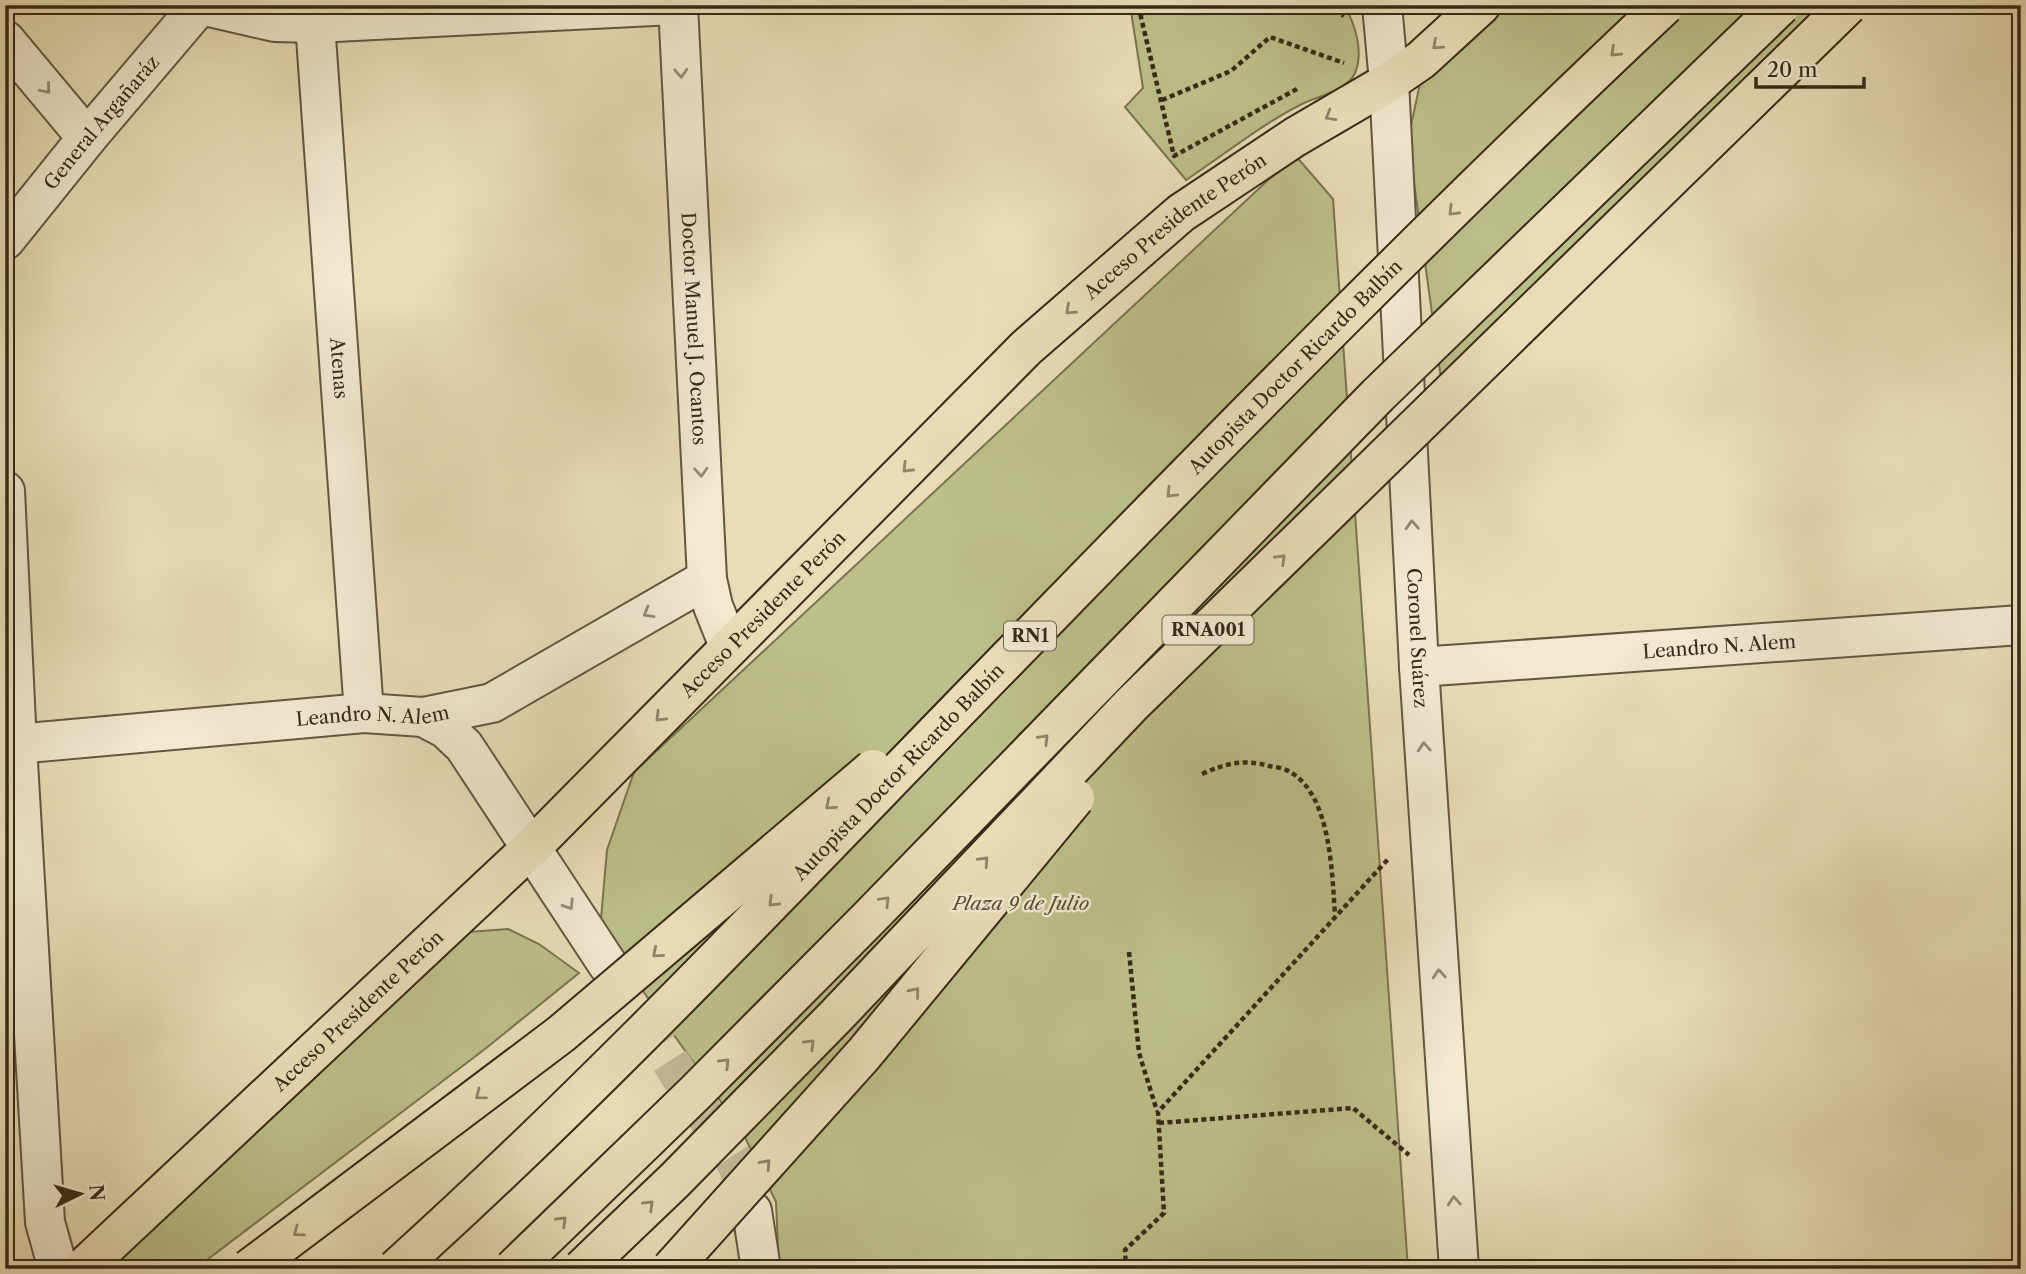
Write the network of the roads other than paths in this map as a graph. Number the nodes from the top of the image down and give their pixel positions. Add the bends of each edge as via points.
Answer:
1 (201, 5) edge
2 (676, 5) edge
3 (1382, 5) edge
4 (1482, 5) edge
5 (1665, 5) edge
6 (1781, 5) edge
7 (1848, 5) edge
8 (315, 23) junction
9 (5, 40) edge
10 (1390, 82) junction
11 (87, 138) junction
12 (5, 240) edge
13 (5, 491) edge
14 (707, 579) junction
15 (1238, 601) junction
16 (2021, 625) edge
17 (1032, 634) junction
18 (729, 646) junction
19 (1419, 667) junction
20 (364, 713) junction
21 (423, 717) junction
22 (11, 745) edge
23 (531, 848) junction
24 (608, 965) tunnel mouth
25 (752, 1211) tunnel mouth
26 (58, 1269) edge
27 (82, 1269) edge
28 (249, 1269) edge
29 (396, 1269) edge
30 (513, 1269) edge
31 (582, 1269) edge
32 (671, 1269) edge
33 (761, 1269) edge
34 (1459, 1269) edge

1 - 8 street via 275,22
1 - 11 street, General Argañaráz
2 - 8 street
2 -> 14 street, Doctor Manuel J. Ocantos
3 - 10 street, Coronel Suárez
4 -> 10 main road, Acceso Presidente Perón
5 -> 17 main road, Autopista Doctor Ricardo Balbín / RN1, bridge
30 -> 6 main road, bridge via 860,927 1378,395
15 -> 7 main road, RNA001, bridge
8 - 20 street, Atenas
9 -> 11 street
10 -> 18 main road, Acceso Presidente Perón via 1229,180 1134,252 1027,348
19 -> 10 street, Coronel Suárez
11 - 12 street, General Argañaráz
13 - 22 street
14 - 18 street, Doctor Manuel J. Ocantos
14 -> 21 street, Leandro N. Alem via 492,704
31 -> 15 main road, RNA001, bridge via 836,1016 1130,705
32 -> 15 main road, bridge via 864,1054
16 - 19 street, Leandro N. Alem
17 -> 28 main road, bridge via 561,1034
17 -> 29 main road, Autopista Doctor Ricardo Balbín / RN1, bridge via 680,994
18 -> 23 main road, Acceso Presidente Perón
34 -> 19 street, Coronel Suárez
20 - 21 street, Leandro N. Alem
20 - 22 street, Leandro N. Alem
21 - 23 street via 464,746
22 - 26 street via 45,1222
23 -> 24 street
23 - 27 main road, Acceso Presidente Perón
25 - 33 street

